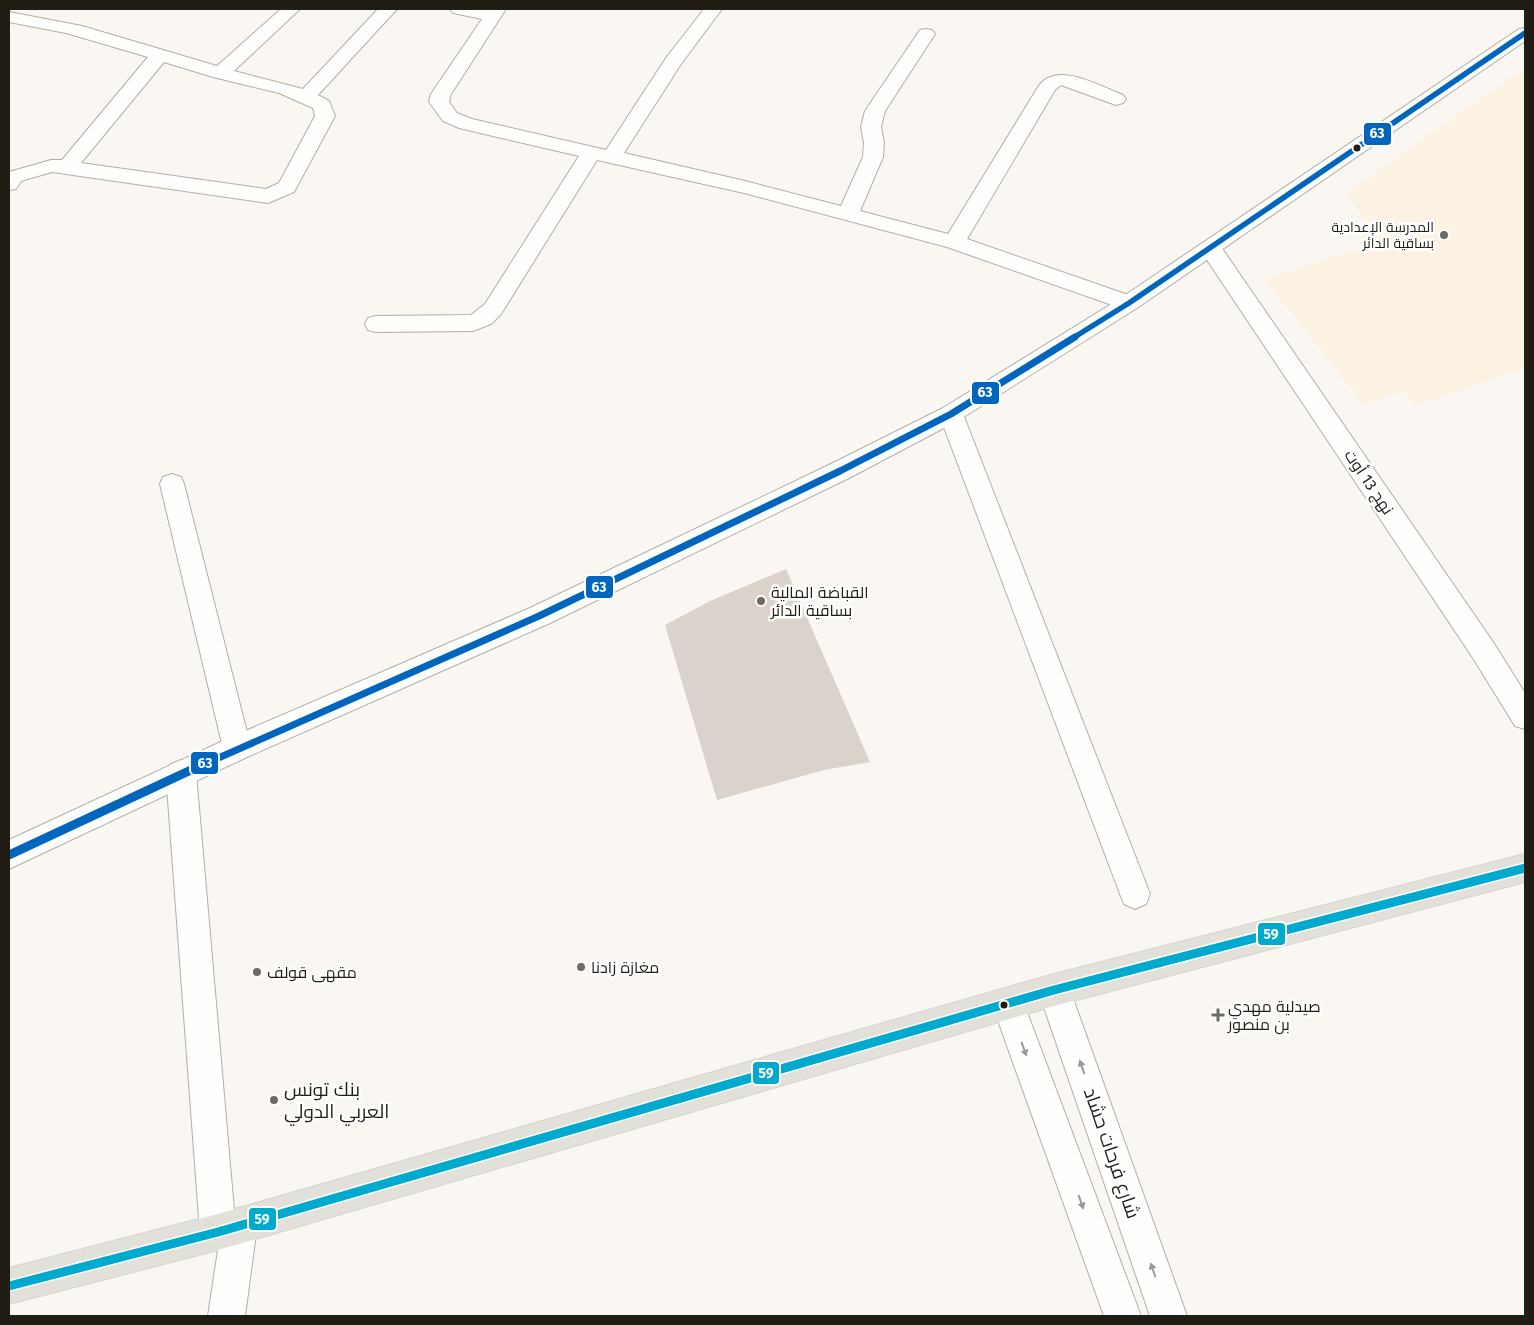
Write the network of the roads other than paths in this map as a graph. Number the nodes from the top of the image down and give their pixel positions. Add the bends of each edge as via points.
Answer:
1 (291, 9) edge
2 (388, 9) edge
3 (459, 9) edge
4 (713, 9) edge
5 (495, 12) edge
6 (9, 17) edge
7 (1525, 33) edge
8 (926, 34) dead end
9 (160, 55) junction
10 (220, 73) junction
11 (307, 96) junction
12 (1116, 99) dead end
13 (602, 154) junction
14 (67, 166) junction
15 (9, 184) edge
16 (848, 214) junction
17 (954, 242) junction
18 (1211, 249) junction
19 (1129, 303) junction
20 (376, 324) dead end
21 (951, 414) junction
22 (172, 484) dead end
23 (1525, 717) edge
24 (237, 748) junction
25 (181, 773) junction
26 (9, 855) edge
27 (1525, 868) edge
28 (1136, 894) dead end
29 (1054, 990) junction
30 (1008, 1004) junction
31 (228, 1229) junction
32 (9, 1286) edge
33 (227, 1316) edge
34 (1123, 1316) edge
35 (1169, 1316) edge

1 - 10 street
2 - 11 street
3 - 5 street
4 - 13 street
5 - 13 street via 442,94 439,102 442,109 450,117 466,124
6 - 9 street via 75,30
7 - 18 street
8 - 16 street via 875,111 871,127 873,157
9 - 10 street
9 - 14 street
10 - 11 street
11 - 14 street via 322,105 325,116 287,187 268,196
12 - 17 street via 1062,79 1047,87
13 - 16 street
13 - 20 street via 483,319 472,323
14 - 15 street via 51,166 23,174 14,177
16 - 17 street
17 - 19 street
18 - 19 street
18 - 23 street, نهج 13 أوت
19 - 21 street
21 - 24 street via 840,472 539,616
21 - 28 street
22 - 24 street
24 - 25 street
25 - 26 street
25 - 31 street
27 - 29 main road
29 - 30 main road
35 -> 29 street, شارع فرحات حشاد
30 - 31 main road
30 -> 34 street
31 - 32 main road
31 - 33 street

